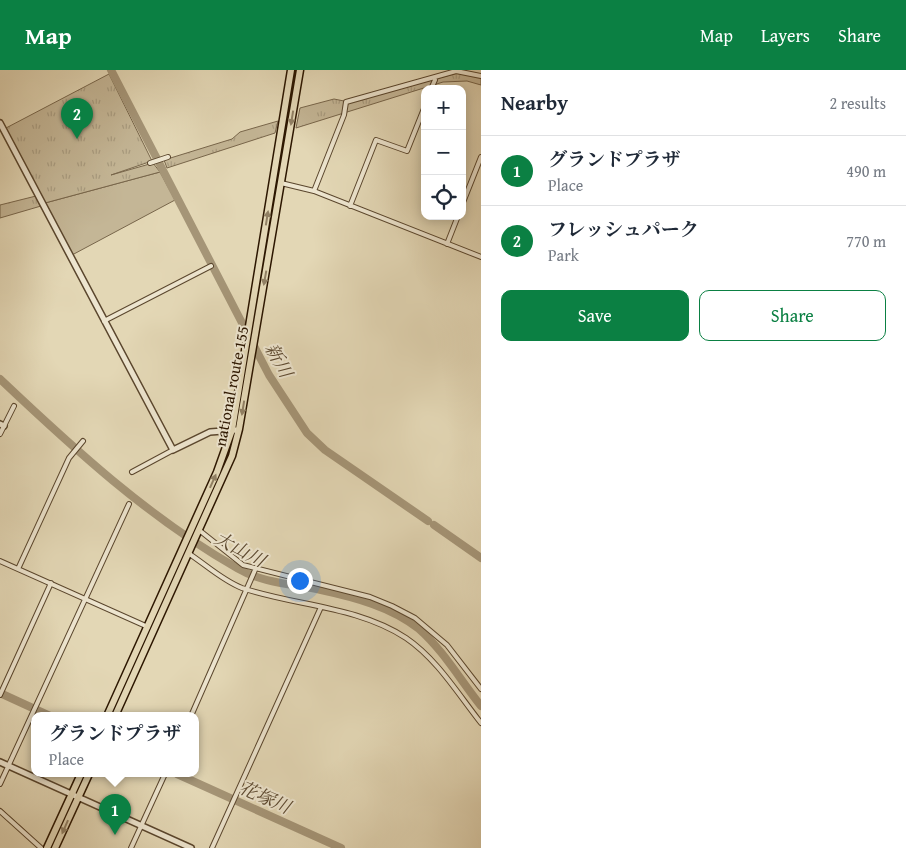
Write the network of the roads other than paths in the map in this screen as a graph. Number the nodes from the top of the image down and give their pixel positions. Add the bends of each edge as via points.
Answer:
1 (291, 70) edge
2 (300, 70) edge
3 (481, 76) edge
4 (435, 80) dead end
5 (433, 85) edge
6 (421, 116) edge
7 (0, 122) edge
8 (2, 129) edge
9 (168, 157) dead end
10 (481, 157) edge
11 (150, 163) dead end
12 (281, 183) junction
13 (314, 191) junction
14 (466, 195) edge
15 (350, 206) junction
16 (456, 220) edge
17 (447, 244) junction
18 (481, 257) edge
19 (211, 266) dead end
20 (104, 321) junction
21 (14, 406) dead end
22 (2, 425) edge
23 (239, 429) junction
24 (232, 430) junction
25 (0, 434) edge
26 (82, 443) dead end
27 (173, 450) junction
28 (132, 472) dead end
29 (128, 504) dead end
30 (196, 528) junction
31 (186, 550) junction
32 (0, 561) edge
33 (18, 569) junction
34 (255, 571) junction
35 (51, 583) junction
36 (249, 588) junction
37 (86, 598) junction
38 (321, 607) junction
39 (148, 627) junction
40 (481, 689) edge
41 (0, 695) edge
42 (33, 712) edge
43 (109, 712) edge
44 (117, 712) edge
45 (193, 712) edge
46 (31, 716) edge
47 (481, 724) edge
48 (0, 762) edge
49 (8, 766) junction
50 (31, 776) edge
51 (33, 777) edge
52 (80, 777) edge
53 (88, 777) edge
54 (164, 777) edge
55 (0, 784) edge
56 (71, 794) junction
57 (78, 797) junction
58 (0, 811) edge
59 (141, 826) junction
60 (41, 848) edge
61 (47, 848) edge
62 (55, 848) edge
63 (131, 848) edge
64 (191, 848) edge
65 (212, 848) edge

24 -> 1 highway, national route 155
2 -> 12 highway, national route 155
3 - 13 street via 456,72 346,102 344,115
4 - 5 street
6 - 15 street via 407,151 376,140
7 - 8 street
8 - 20 street
9 - 11 street
10 - 14 street
12 - 13 street
12 -> 23 highway, national route 155
13 - 15 street
15 - 17 street
16 - 17 street
17 - 18 street
19 - 20 street
20 - 27 street
21 - 22 street
22 - 25 street
23 - 24 street
23 - 30 highway, national route 155 via 232,456
24 - 27 street via 210,432
30 -> 24 highway, national route 155
26 - 33 street via 70,456
27 - 28 street
29 - 37 street
30 - 31 highway, national route 155
30 - 34 street via 231,557
31 - 36 street via 228,581
31 - 39 highway, national route 155
31 - 44 highway, national route 155
32 - 33 street
33 - 35 street
34 - 36 street
34 - 40 street via 370,597 392,606 432,631
35 - 37 street
35 - 41 street
36 - 38 street
36 - 45 street
37 - 39 street
37 - 42 street
38 - 47 street via 365,618 407,639 434,663
38 - 65 street
39 - 43 highway, national route 155
46 - 49 street
48 - 49 street
49 - 50 street
49 - 55 street
51 - 56 street
52 - 56 highway
53 - 57 highway
54 - 59 street
56 - 57 street
56 - 61 highway
57 - 59 street
57 -> 62 highway
58 - 60 street
59 - 63 street
59 - 64 street

